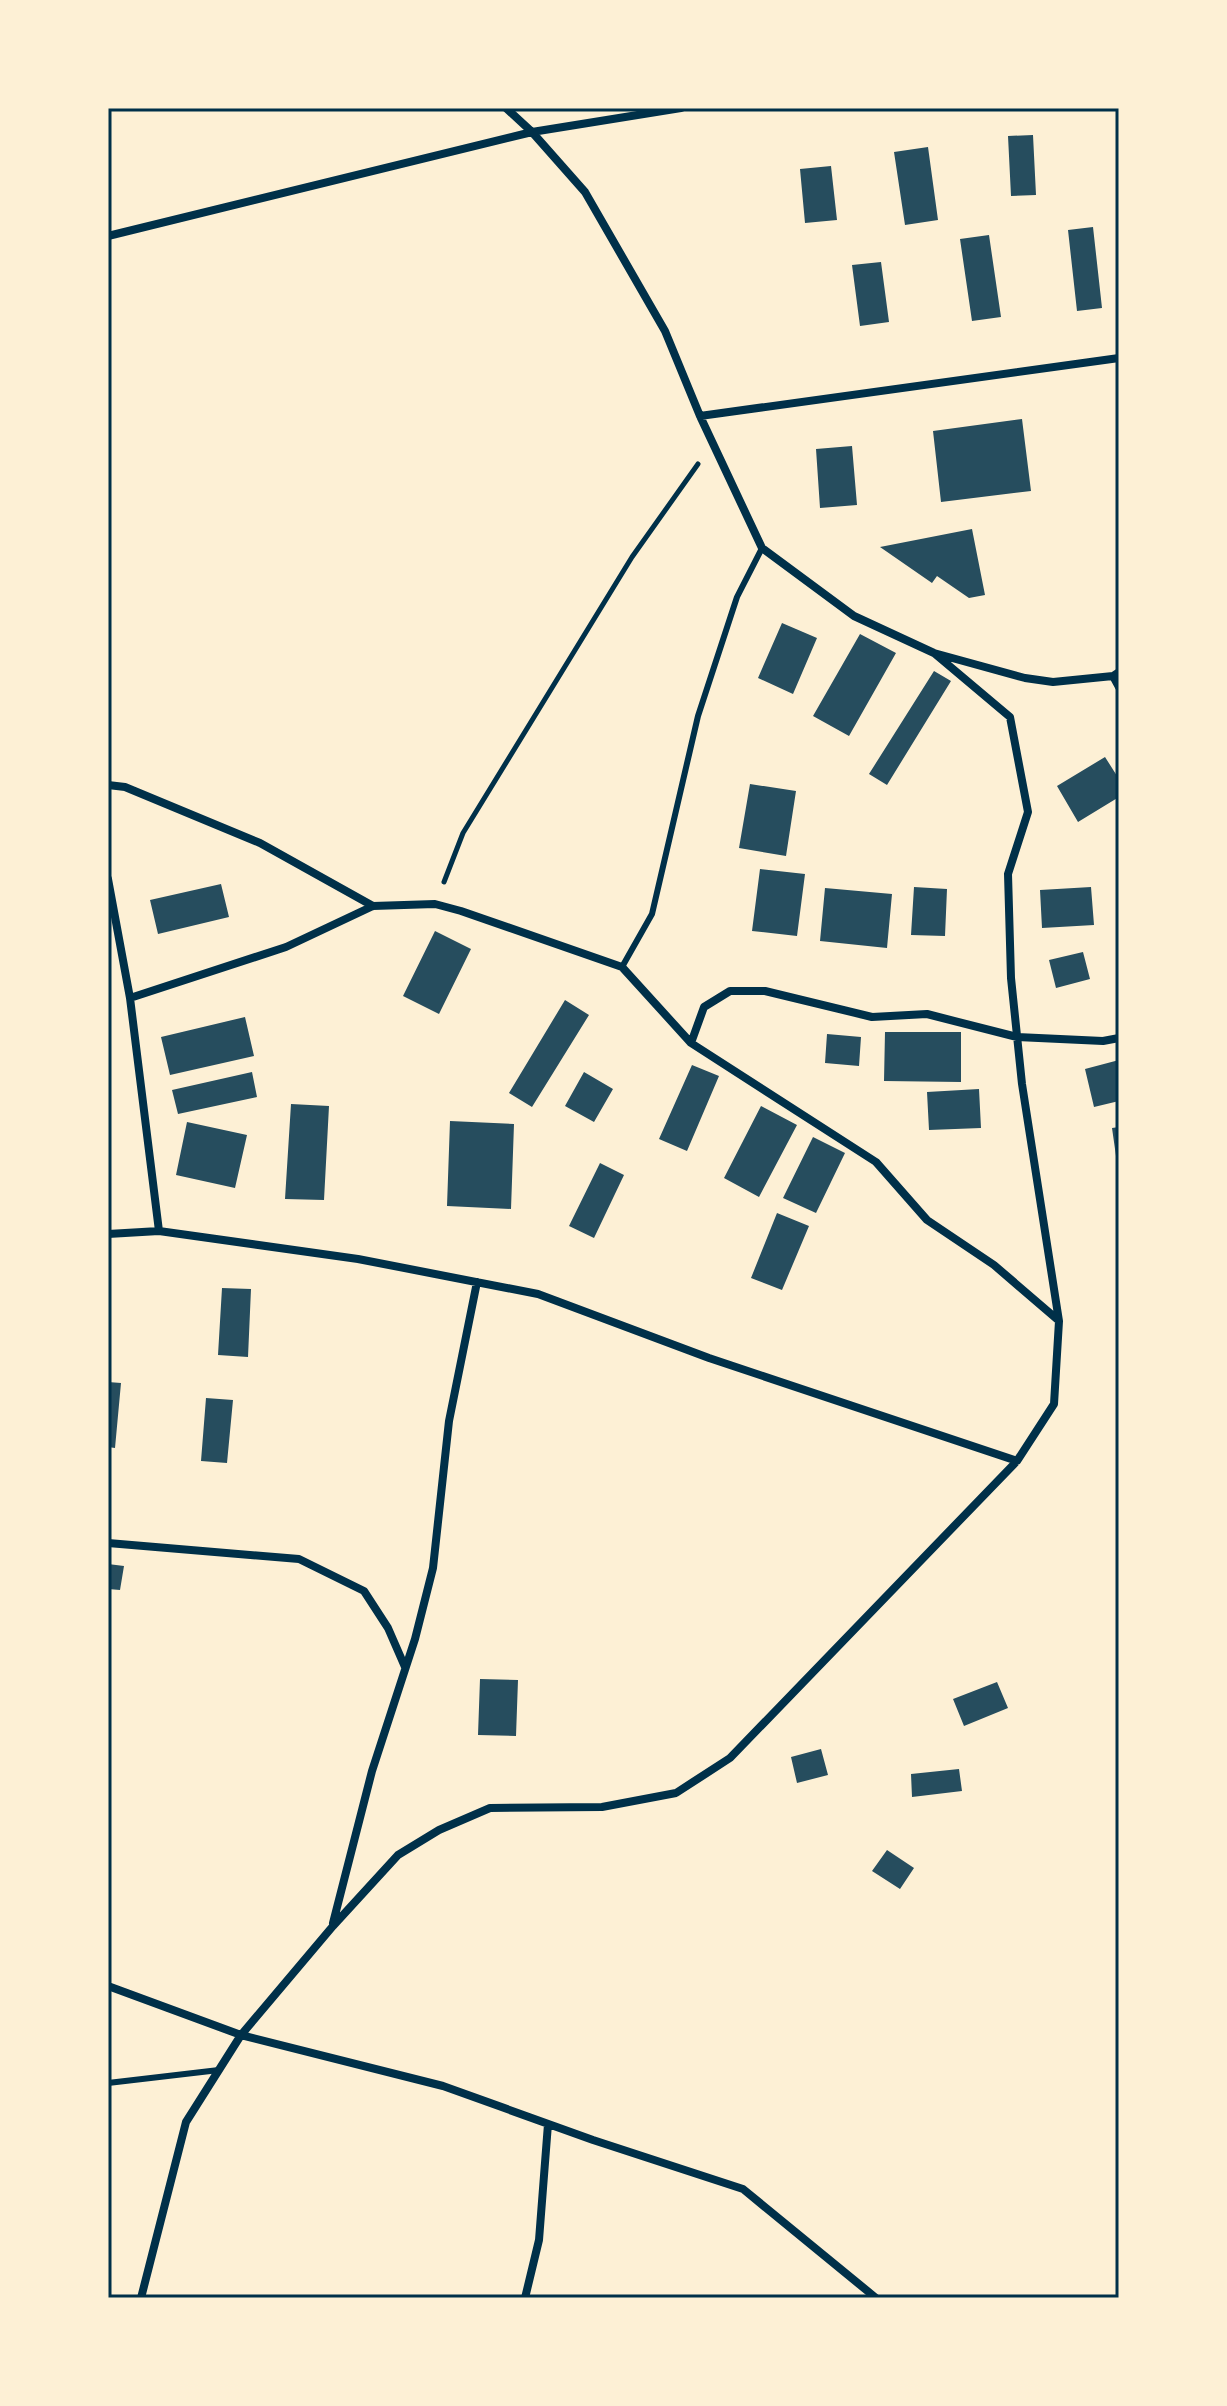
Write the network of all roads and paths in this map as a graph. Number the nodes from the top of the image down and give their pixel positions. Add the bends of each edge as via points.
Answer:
1 (506, 108) edge
2 (681, 108) edge
3 (532, 132) junction
4 (108, 236) edge
5 (1119, 358) edge
6 (700, 416) junction
7 (713, 444) junction
8 (762, 548) junction
9 (934, 653) junction
10 (1116, 674) edge
11 (1119, 687) edge
12 (108, 785) edge
13 (108, 879) edge
14 (435, 904) junction
15 (373, 906) junction
16 (622, 967) junction
17 (130, 998) junction
18 (1017, 1037) junction
19 (1119, 1038) edge
20 (691, 1043) junction
21 (159, 1231) junction
22 (108, 1234) edge
23 (477, 1282) junction
24 (1059, 1321) junction
25 (1017, 1461) junction
26 (108, 1543) edge
27 (405, 1668) junction
28 (333, 1926) junction
29 (108, 1986) edge
30 (241, 2035) junction
31 (219, 2070) junction
32 (108, 2083) edge
33 (548, 2124) junction
34 (141, 2298) edge
35 (525, 2298) edge
36 (876, 2298) edge

1 - 3 street
2 - 3 street
3 - 4 street
3 - 6 street via 585,192 665,331
5 - 6 street
6 - 7 street
7 - 8 street
7 - 14 path via 632,557 463,833
8 - 9 street via 854,616
8 - 16 lane via 737,597 698,716 652,914
9 - 10 street via 1053,682
9 - 18 street via 1010,717 1028,812 1008,874
10 - 11 street
12 - 15 street via 125,787 260,843
13 - 17 street
14 - 15 street
14 - 16 street
15 - 17 street via 286,947
16 - 20 street
17 - 21 street
18 - 19 street
18 - 20 street via 927,1014 872,1017 765,991 730,991 704,1007
18 - 24 street
20 - 24 street via 876,1162 927,1220 994,1265
21 - 22 street
21 - 23 street
23 - 25 street via 538,1294 709,1358
23 - 27 street via 449,1421 433,1568
24 - 25 street via 1054,1404
25 - 28 street via 730,1758 676,1793 602,1807 490,1808 398,1855
26 - 27 street via 299,1559 364,1591
27 - 28 street via 372,1771
28 - 30 street
29 - 30 street
30 - 31 street
30 - 33 street via 443,2086
31 - 32 lane
31 - 34 street via 186,2122
33 - 35 street via 539,2240
33 - 36 street via 743,2189

